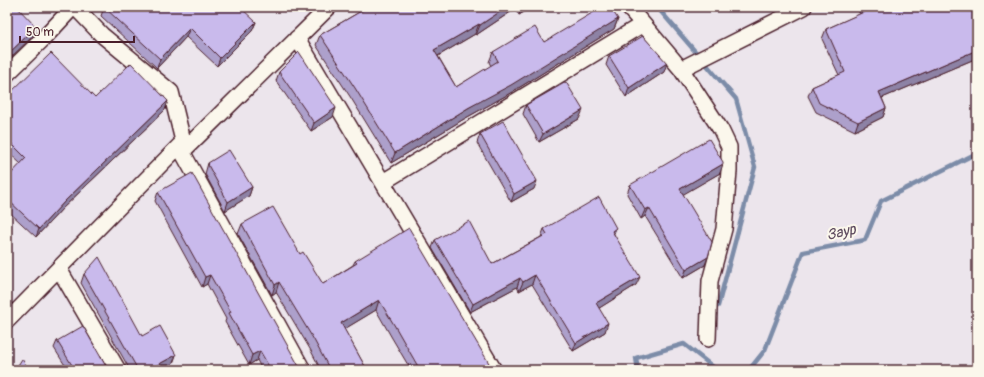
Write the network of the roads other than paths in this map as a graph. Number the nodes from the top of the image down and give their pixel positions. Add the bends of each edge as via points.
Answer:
1 (74, 7) edge
2 (328, 7) edge
3 (628, 7) edge
4 (804, 7) edge
5 (643, 24) junction
6 (297, 38) junction
7 (681, 69) junction
8 (7, 74) edge
9 (182, 148) junction
10 (383, 182) junction
11 (59, 268) junction
12 (7, 321) edge
13 (708, 339) dead end
14 (118, 370) edge
15 (303, 370) edge
16 (494, 370) edge

1 - 8 street
1 - 9 street via 102,35 171,92
2 - 6 street
3 - 5 street
4 - 7 street
5 - 7 street
5 - 10 street
6 - 9 street
6 - 10 street
7 - 13 street via 721,130 729,147 724,229 710,281
9 - 11 street
9 - 15 street
10 - 16 street
11 - 12 street
11 - 14 street

